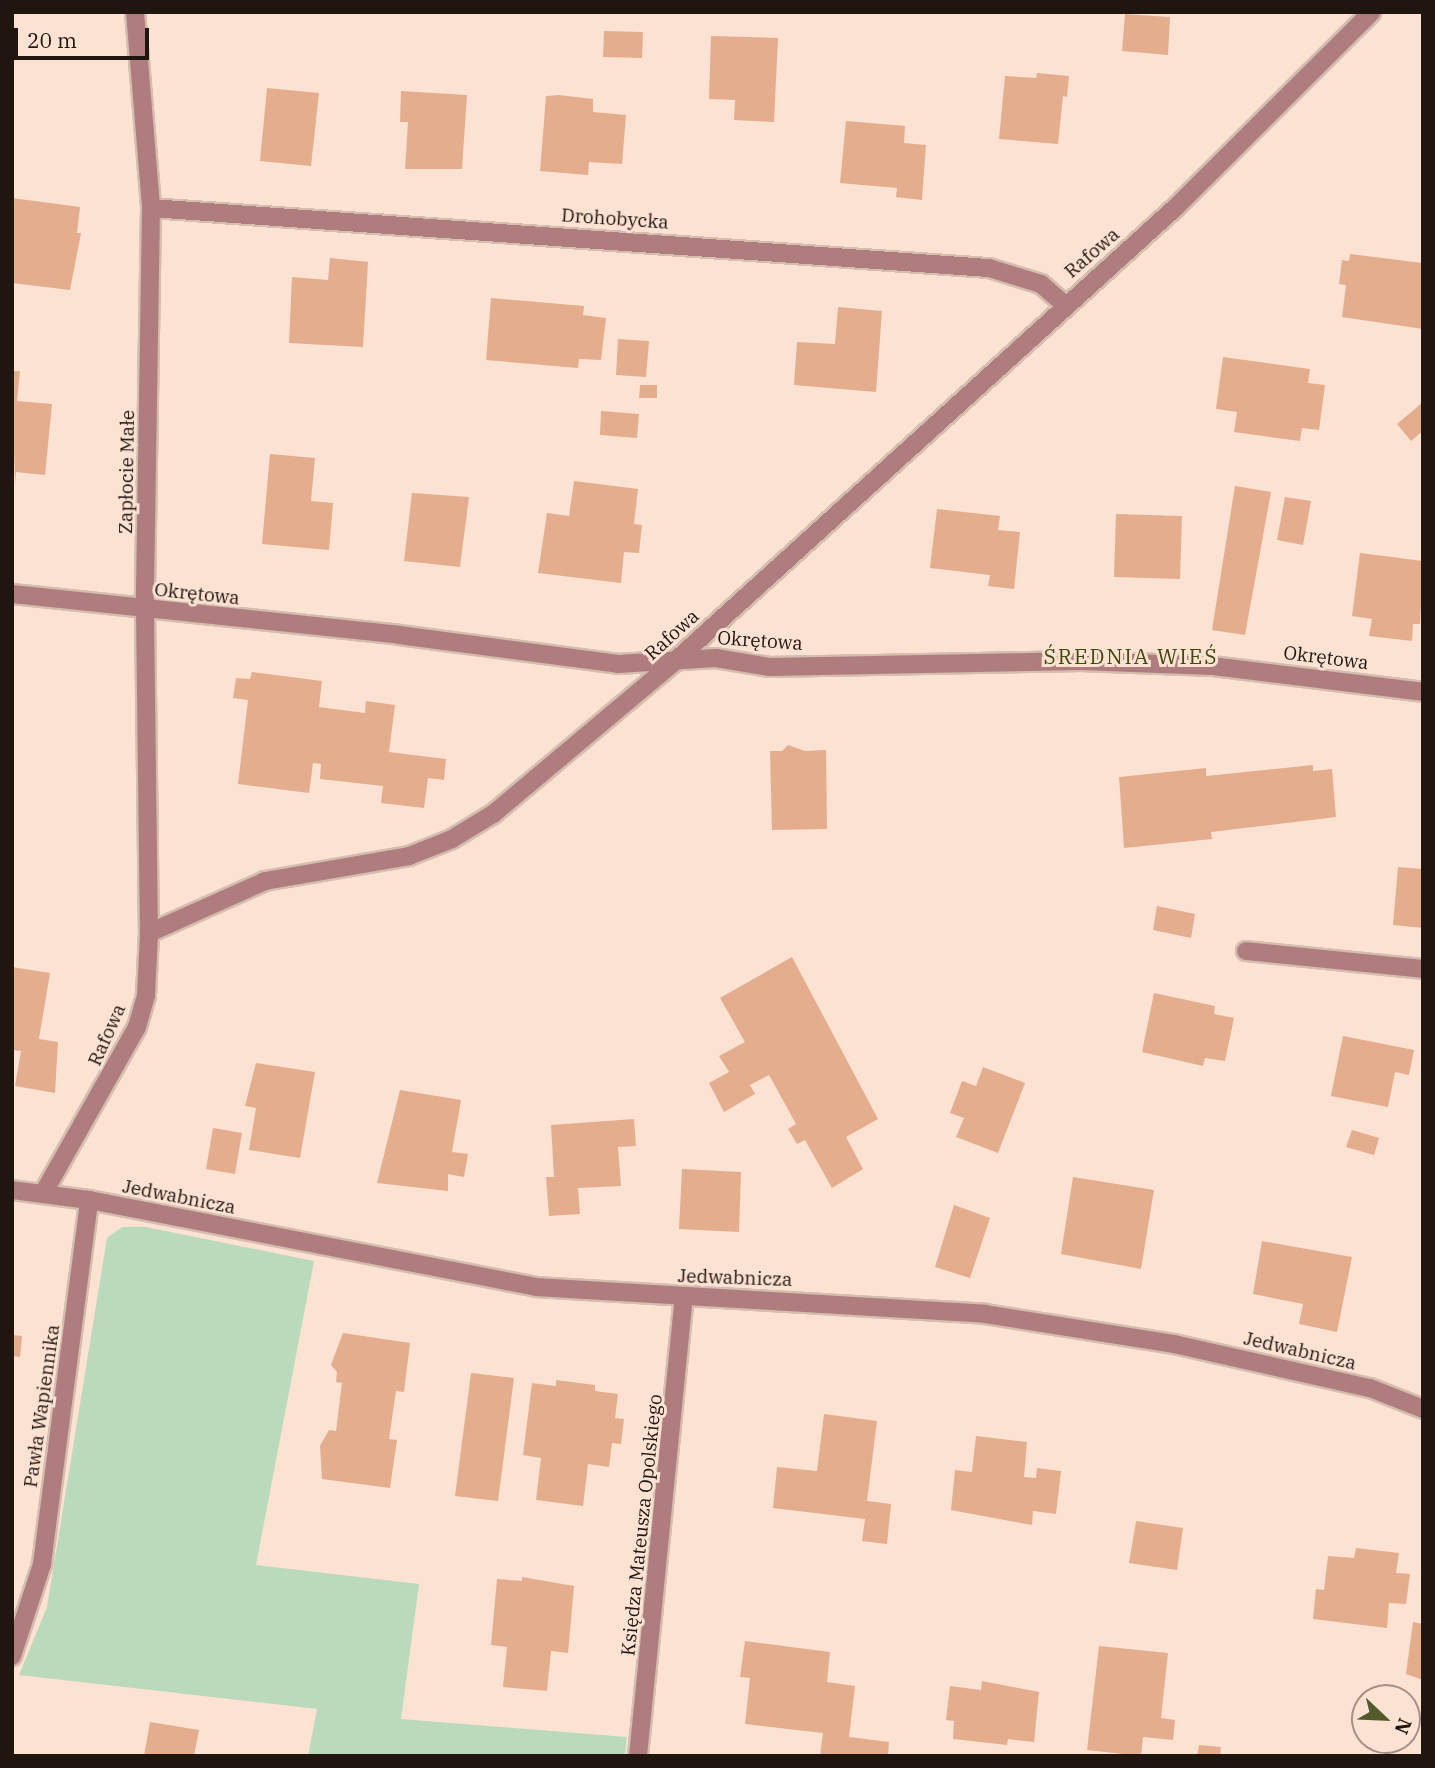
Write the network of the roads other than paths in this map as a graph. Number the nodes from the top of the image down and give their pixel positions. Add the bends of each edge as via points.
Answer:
1 (135, 12) edge
2 (1372, 12) edge
3 (151, 208) junction
4 (1065, 305) junction
5 (12, 594) edge
6 (145, 610) junction
7 (674, 662) junction
8 (1423, 692) edge
9 (149, 933) junction
10 (1246, 951) dead end
11 (1423, 969) edge
12 (12, 1190) edge
13 (44, 1192) junction
14 (89, 1200) junction
15 (684, 1298) junction
16 (1423, 1409) edge
17 (12, 1656) edge
18 (638, 1756) edge

1 - 3 street, Zapłocie Małe
2 - 4 street, Rafowa via 1176,208
3 - 4 street, Drohobycka via 989,268 1041,284
3 - 6 street, Zapłocie Małe
4 - 7 street, Rafowa
5 - 6 street, Okrętowa
6 - 7 street, Okrętowa via 399,635 618,664
6 - 9 street, Zapłocie Małe
7 - 8 street, Okrętowa via 716,658 770,667 1212,666
7 - 9 street, Rafowa via 494,814 452,839 409,856 265,881
9 - 13 street, Rafowa via 146,995 137,1027
10 - 11 street
12 - 13 street
13 - 14 street, Jedwabnicza
14 - 15 street, Jedwabnicza via 536,1287
14 - 17 street, Pawła Wapiennika via 42,1564
15 - 16 street, Jedwabnicza via 985,1314 1174,1344 1370,1388
15 - 18 street, Księdza Mateusza Opolskiego

